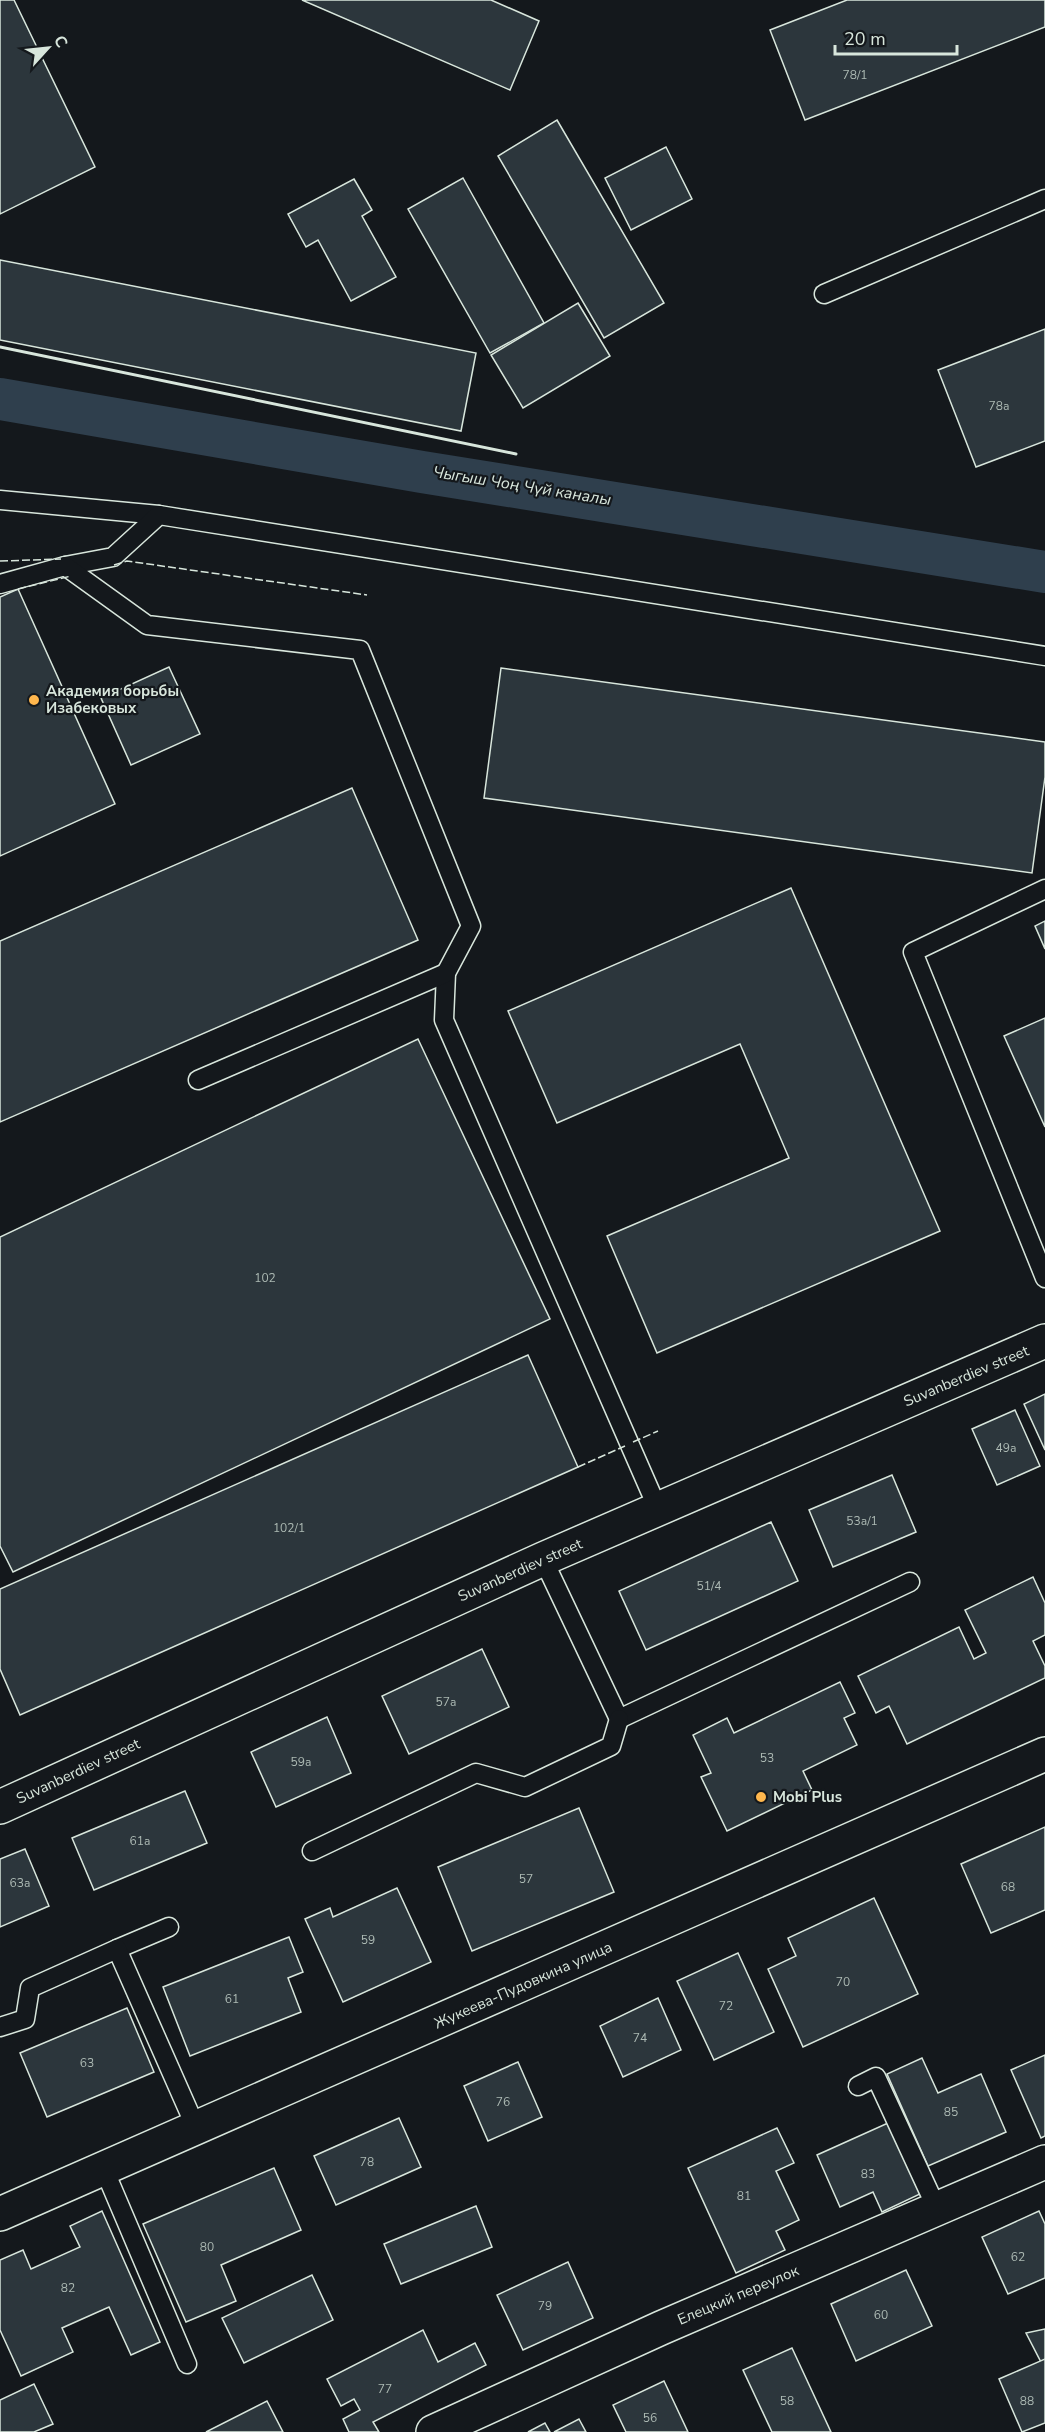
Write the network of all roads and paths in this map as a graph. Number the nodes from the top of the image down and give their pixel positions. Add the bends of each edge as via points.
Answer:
1 (1045, 198) edge
2 (824, 294) dead end
3 (0, 500) edge
4 (159, 515) junction
5 (65, 566) junction
6 (0, 584) edge
7 (1045, 656) edge
8 (1045, 889) edge
9 (446, 973) junction
10 (198, 1080) dead end
11 (1045, 1278) edge
12 (1045, 1341) edge
13 (658, 1509) junction
14 (543, 1559) junction
15 (910, 1582) dead end
16 (620, 1719) junction
17 (1045, 1754) edge
18 (0, 1807) edge
19 (312, 1851) dead end
20 (169, 1926) dead end
21 (117, 1949) junction
22 (0, 2027) edge
23 (858, 2086) dead end
24 (197, 2130) junction
25 (1045, 2162) edge
26 (104, 2169) junction
27 (937, 2209) junction
28 (0, 2214) edge
29 (186, 2364) dead end
30 (433, 2432) edge

1 - 2 lane
3 - 4 lane
4 - 5 lane via 113,557
4 - 7 lane
5 - 6 lane
5 - 9 lane via 147,625 360,650 471,926
8 - 11 lane via 913,952
9 - 10 lane
9 - 13 lane via 444,1020
12 - 13 street, Suvanberdiev street
13 - 14 street, Suvanberdiev street
14 - 16 lane
14 - 18 street, Suvanberdiev street
15 - 16 lane
16 - 19 lane via 611,1746 525,1786 476,1773
17 - 24 street, Жукеева-Пудовкина улица
20 - 21 lane
21 - 22 lane via 30,1988 25,2019
21 - 24 lane
23 - 27 lane via 876,2077
24 - 26 street, Жукеева-Пудовкина улица
25 - 27 street, Елецкий переулок
26 - 28 street, Жукеева-Пудовкина улица
26 - 29 lane
27 - 30 street, Елецкий переулок

